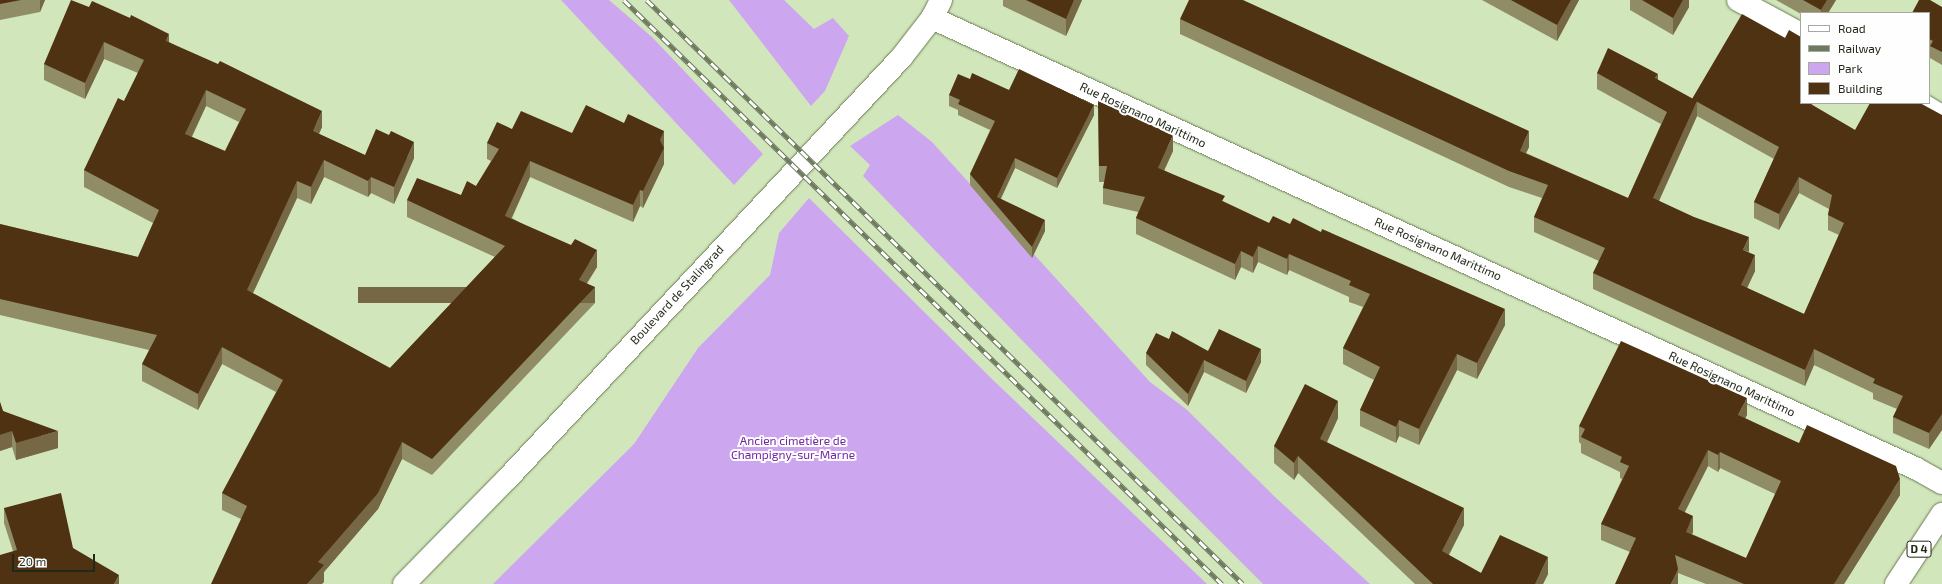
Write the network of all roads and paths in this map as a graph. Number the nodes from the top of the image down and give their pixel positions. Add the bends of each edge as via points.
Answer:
1 (1738, 0) edge
2 (937, 9) edge
3 (1800, 33) edge
4 (1922, 104) edge
5 (1942, 116) edge
6 (1942, 483) edge
7 (1942, 514) edge
8 (404, 584) edge
9 (1896, 584) edge

1 - 3 street
2 - 6 street, Rue Rosignano Marittimo via 1907,464
2 - 8 street, Boulevard de Stalingrad via 901,58 512,473
4 - 5 street
7 - 9 street, D 4

